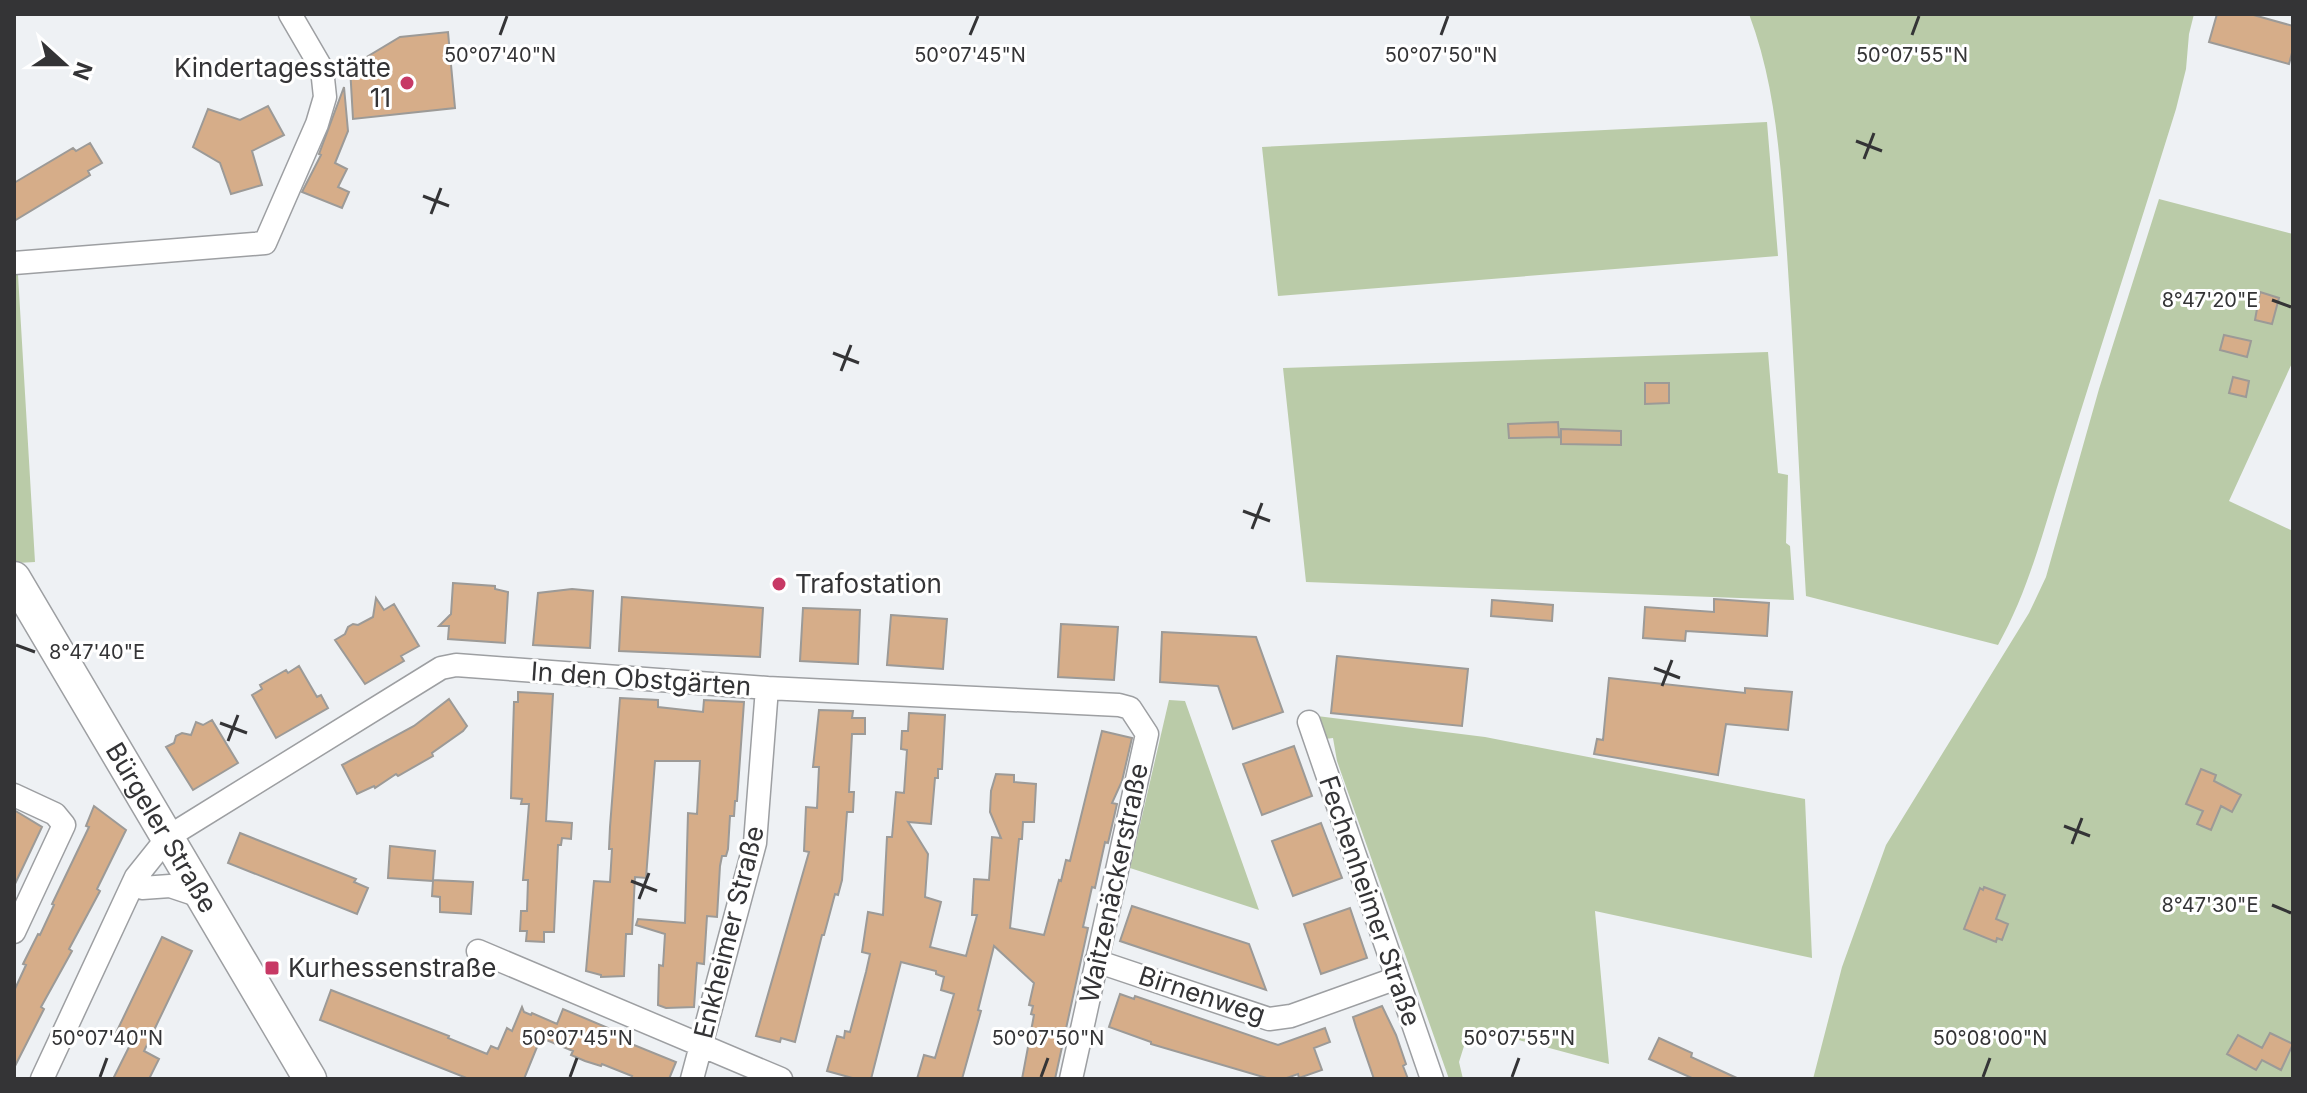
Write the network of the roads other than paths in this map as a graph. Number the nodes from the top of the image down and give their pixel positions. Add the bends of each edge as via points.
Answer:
1 (290, 14) edge
2 (14, 263) edge
3 (14, 578) edge
4 (767, 688) junction
5 (1309, 722) dead end
6 (1147, 734) joint
7 (14, 795) edge
8 (173, 847) junction
9 (135, 892) junction
10 (203, 897) junction
11 (14, 932) edge
12 (478, 951) dead end
13 (1096, 961) junction
14 (1397, 978) junction
15 (701, 1045) junction
16 (42, 1079) edge
17 (310, 1079) edge
18 (692, 1079) edge
19 (781, 1079) edge
20 (1071, 1079) edge
21 (1432, 1079) edge

1 - 2 street via 322,69 325,97 265,243
3 - 8 street, Bürgeler Straße
4 - 6 street, In den Obstgärten via 1119,705 1136,714
4 - 8 street, In den Obstgärten via 447,666
4 - 15 street, Enkheimer Straße via 755,843
5 - 14 street, Fechenheimer Straße
6 - 13 street, Waitzenäckerstraße
7 - 11 street via 55,814 64,825
8 - 9 street via 136,877
8 - 10 street, Bürgeler Straße
9 - 10 street via 170,886
9 - 16 street
10 - 17 street, Bürgeler Straße
12 - 15 street
13 - 14 street, Birnenweg via 1269,1019
13 - 20 street, Waitzenäckerstraße
14 - 21 street, Fechenheimer Straße
15 - 18 street, Enkheimer Straße
15 - 19 street

